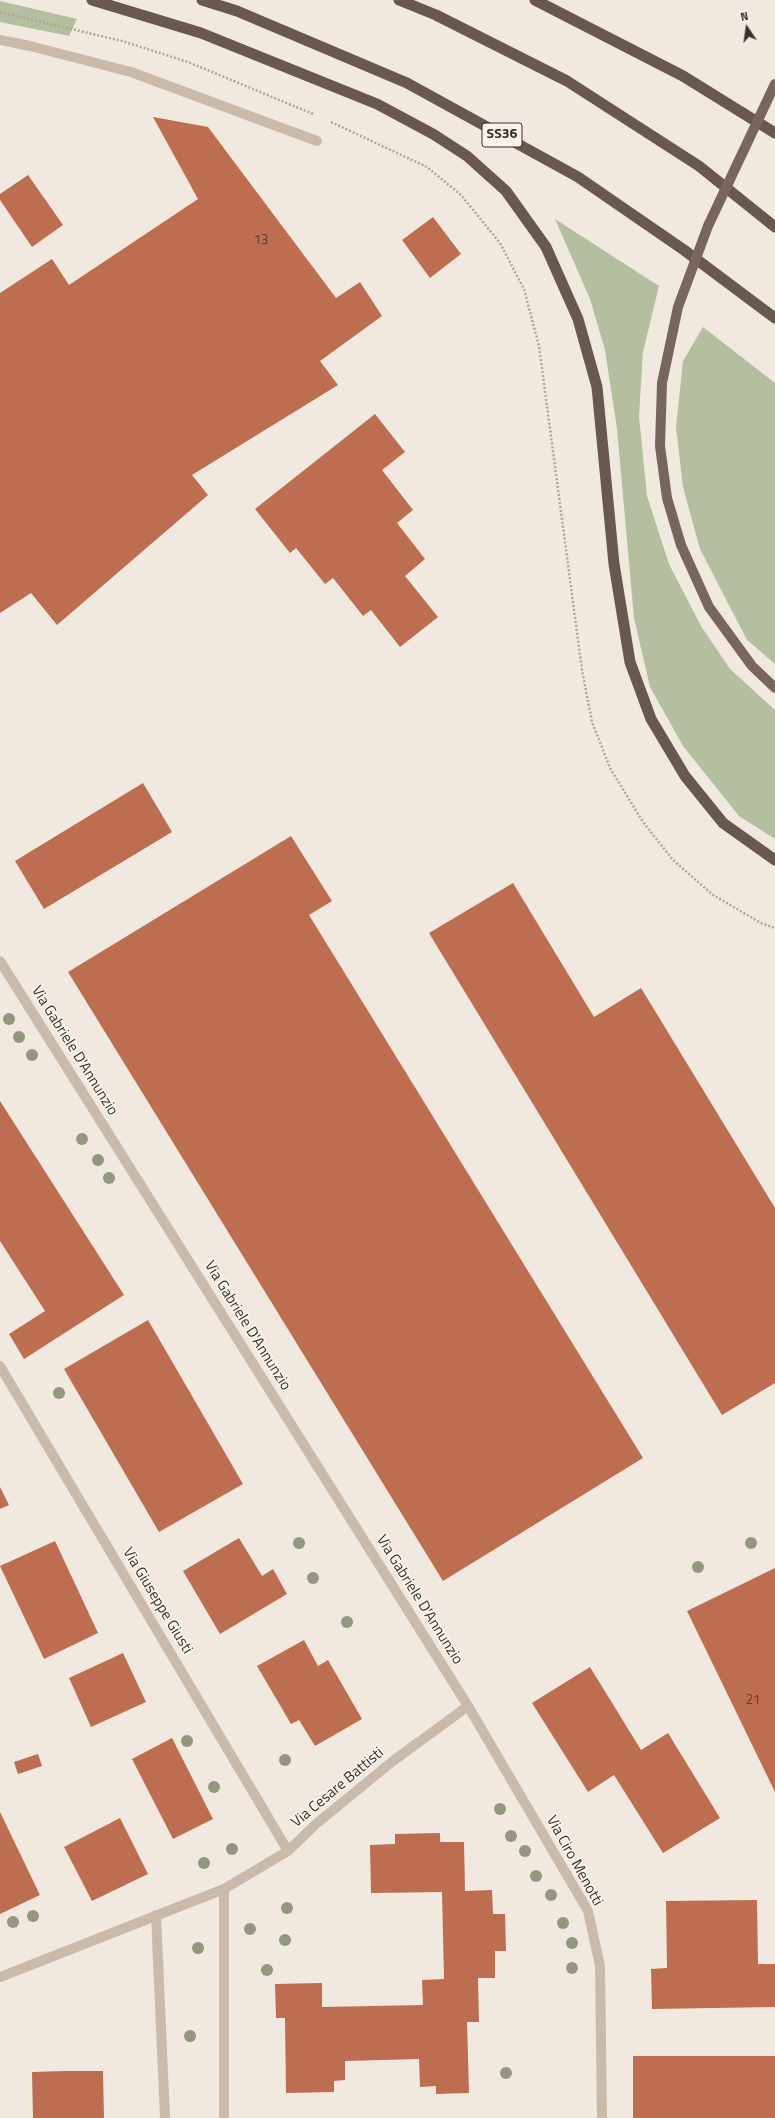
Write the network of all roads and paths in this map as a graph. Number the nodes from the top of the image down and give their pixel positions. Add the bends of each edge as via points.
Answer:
1 (92, 0) edge
2 (202, 0) edge
3 (399, 0) edge
4 (535, 0) edge
5 (0, 12) edge
6 (0, 40) edge
7 (775, 84) edge
8 (314, 114) dead end
9 (328, 120) dead end
10 (775, 133) edge
11 (317, 141) dead end
12 (775, 227) edge
13 (775, 318) edge
14 (775, 688) edge
15 (775, 860) edge
16 (775, 928) edge
17 (0, 961) edge
18 (0, 1366) edge
19 (468, 1706) junction
20 (288, 1851) junction
21 (224, 1889) junction
22 (156, 1915) junction
23 (0, 1977) edge
24 (165, 2118) edge
25 (224, 2118) edge
26 (602, 2118) edge

1 - 15 highway via 201,33 377,104 433,134 467,156 506,191 546,247 578,320 597,387 614,564 630,662 651,719 684,776 723,823
2 - 13 highway, SS36 via 237,11 407,83 578,177 684,250
3 - 12 highway via 567,81 699,166
4 - 10 highway via 683,76
5 - 8 path via 122,41 188,62
6 - 11 street via 131,72
7 - 14 main road, bridge via 708,226 678,307 662,383 660,446 668,498 681,545 709,607 752,666
9 - 16 path via 427,167 461,195 500,243 524,289 539,346 582,670 592,722 610,768 643,822 674,860 713,895 761,923
17 - 19 street, Via Gabriele D'Annunzio
18 - 20 street, Via Giuseppe Giusti
19 - 20 street, Via Cesare Battisti via 368,1780
19 - 26 street, Via Ciro Menotti via 588,1911 600,1966
20 - 21 street, Via Cesare Battisti
21 - 22 street, Via Cesare Battisti
21 - 25 street
22 - 23 street, Via Cesare Battisti
22 - 24 street

